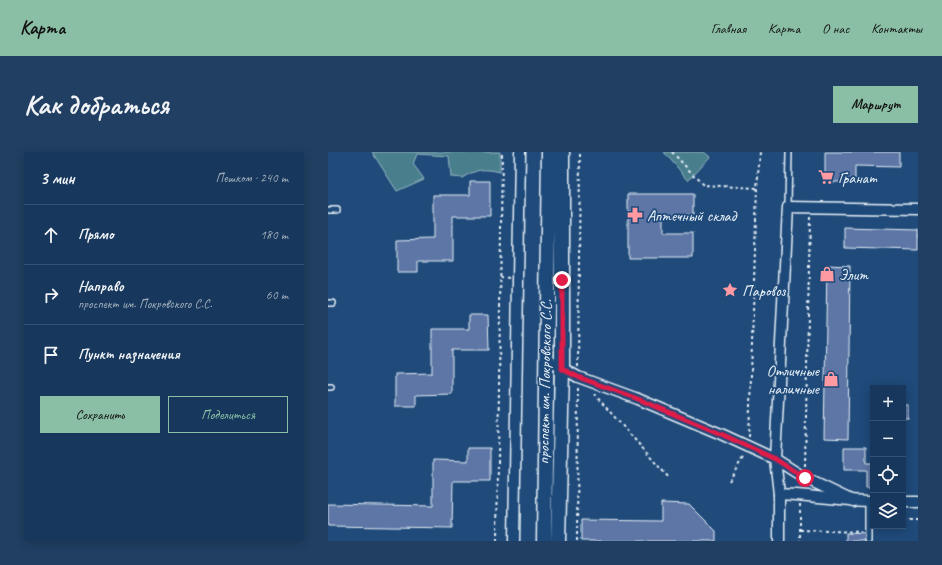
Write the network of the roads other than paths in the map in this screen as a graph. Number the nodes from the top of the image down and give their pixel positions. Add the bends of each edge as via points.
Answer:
1 (520, 152) edge
2 (550, 152) edge
3 (562, 152) edge
4 (789, 152) edge
5 (788, 207) junction
6 (918, 208) edge
7 (328, 210) edge
8 (337, 210) dead end
9 (546, 359) junction
10 (562, 369) junction
11 (775, 459) junction
12 (779, 494) junction
13 (853, 501) junction
14 (870, 501) edge
15 (906, 502) edge
16 (918, 502) edge
17 (870, 511) edge
18 (514, 541) edge
19 (544, 541) edge
20 (558, 541) edge
21 (779, 541) edge
22 (868, 541) edge

1 - 18 street
2 - 9 main road, проспект им. Покровского С.С.
3 - 10 main road, проспект им. Покровского С.С.
4 - 5 lane
5 - 6 street
5 - 11 street
7 - 8 lane
9 - 10 street
9 - 19 main road, проспект им. Покровского С.С.
10 - 11 street via 721,434
10 - 20 main road, проспект им. Покровского С.С.
11 - 12 street
11 - 13 street via 805,478
12 - 13 street
12 - 21 street
13 - 14 street
15 - 16 street
17 - 22 lane

